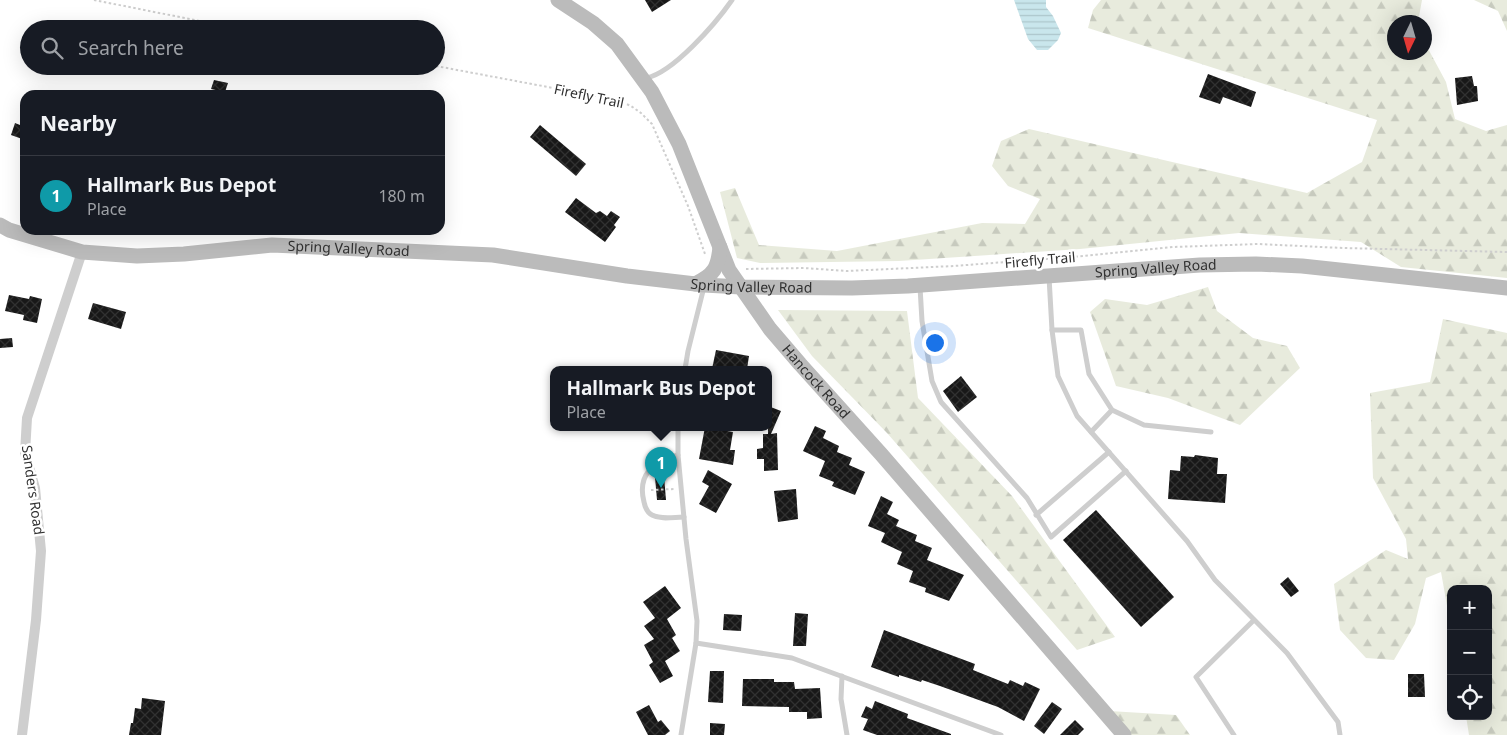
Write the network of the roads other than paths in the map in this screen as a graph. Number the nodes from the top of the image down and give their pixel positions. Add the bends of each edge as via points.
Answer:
1 (558, 0) edge
2 (732, 0) edge
3 (643, 78) junction
4 (0, 225) edge
5 (20, 233) edge
6 (26, 235) edge
7 (720, 247) junction
8 (82, 252) junction
9 (1049, 276) junction
10 (699, 284) junction
11 (920, 286) junction
12 (741, 287) junction
13 (1507, 288) edge
14 (1052, 330) junction
15 (685, 366) edge
16 (1112, 410) junction
17 (678, 431) edge
18 (1091, 432) junction
19 (1211, 432) dead end
20 (1109, 452) junction
21 (678, 455) junction
22 (1126, 471) junction
23 (1036, 515) junction
24 (684, 517) junction
25 (1254, 620) junction
26 (696, 644) junction
27 (842, 676) junction
28 (22, 735) edge
29 (681, 735) edge
30 (847, 735) edge
31 (1001, 735) edge
32 (1124, 735) edge
33 (1234, 735) edge
34 (1340, 735) edge

1 - 3 street, Hancock Road via 593,22 617,44
2 - 3 lane via 693,46 655,76
3 - 7 street, Hancock Road via 679,144
4 - 5 street, Spring Valley Road
6 - 8 street, Spring Valley Road
7 - 10 street via 716,268
7 - 12 street, Hancock Road
8 - 10 street, Spring Valley Road via 137,256 272,245 493,255
8 - 28 street, Sanders Road via 27,418 24,453 35,488 41,551
9 - 11 street, Spring Valley Road
9 - 13 street, Spring Valley Road via 1256,264
9 - 14 lane
10 - 12 street, Spring Valley Road
10 - 15 lane
11 - 12 street, Spring Valley Road
11 - 23 lane via 932,381 941,402 1027,498
12 - 32 street, Hancock Road via 770,329
14 - 16 lane via 1081,330 1089,374
14 - 18 lane via 1058,376 1076,416
16 - 18 lane
16 - 19 lane via 1144,425
17 - 21 lane
18 - 20 lane
20 - 22 lane
20 - 23 lane
21 - 24 lane
21 - 24 lane via 650,469 644,477 643,497 652,515
22 - 23 lane via 1051,537
22 - 25 lane via 1187,541 1215,580
24 - 26 lane via 697,621
25 - 33 lane via 1196,677
25 - 34 lane via 1287,654 1338,722
26 - 27 lane via 792,658
26 - 29 lane
27 - 30 lane via 841,699
27 - 31 lane

